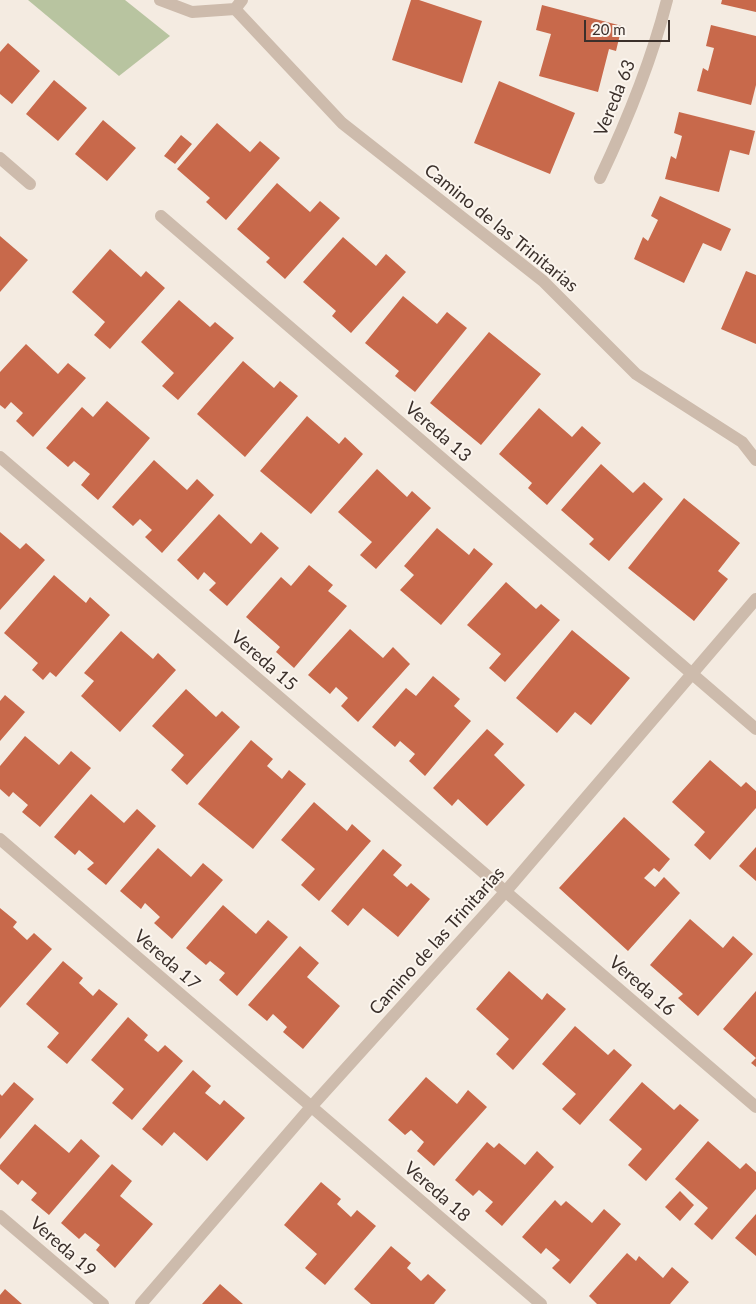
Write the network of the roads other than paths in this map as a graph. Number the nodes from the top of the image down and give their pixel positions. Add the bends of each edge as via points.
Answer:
1 (160, 0) edge
2 (667, 0) edge
3 (238, 4) edge
4 (0, 158) edge
5 (600, 178) dead end
6 (30, 184) dead end
7 (161, 216) dead end
8 (0, 457) edge
9 (756, 460) edge
10 (756, 599) edge
11 (692, 674) junction
12 (756, 729) edge
13 (0, 839) edge
14 (506, 891) junction
15 (311, 1107) junction
16 (756, 1107) edge
17 (0, 1216) edge
18 (103, 1304) edge
19 (141, 1304) edge
20 (540, 1304) edge

1 - 3 street via 192,12
2 - 5 street, Vereda 63 via 633,108
3 - 9 street, Camino de las Trinitarias via 342,123 543,281 636,374 742,442
4 - 6 street
7 - 11 street, Vereda 13
8 - 14 street, Vereda 15
10 - 11 street, Camino de las Trinitarias
11 - 12 street, Vereda 13
11 - 14 street, Camino de las Trinitarias
13 - 15 street, Vereda 17
14 - 15 street, Camino de las Trinitarias
14 - 16 street, Vereda 16
15 - 19 street, Camino de las Trinitarias
15 - 20 street, Vereda 18
17 - 18 street, Vereda 19

